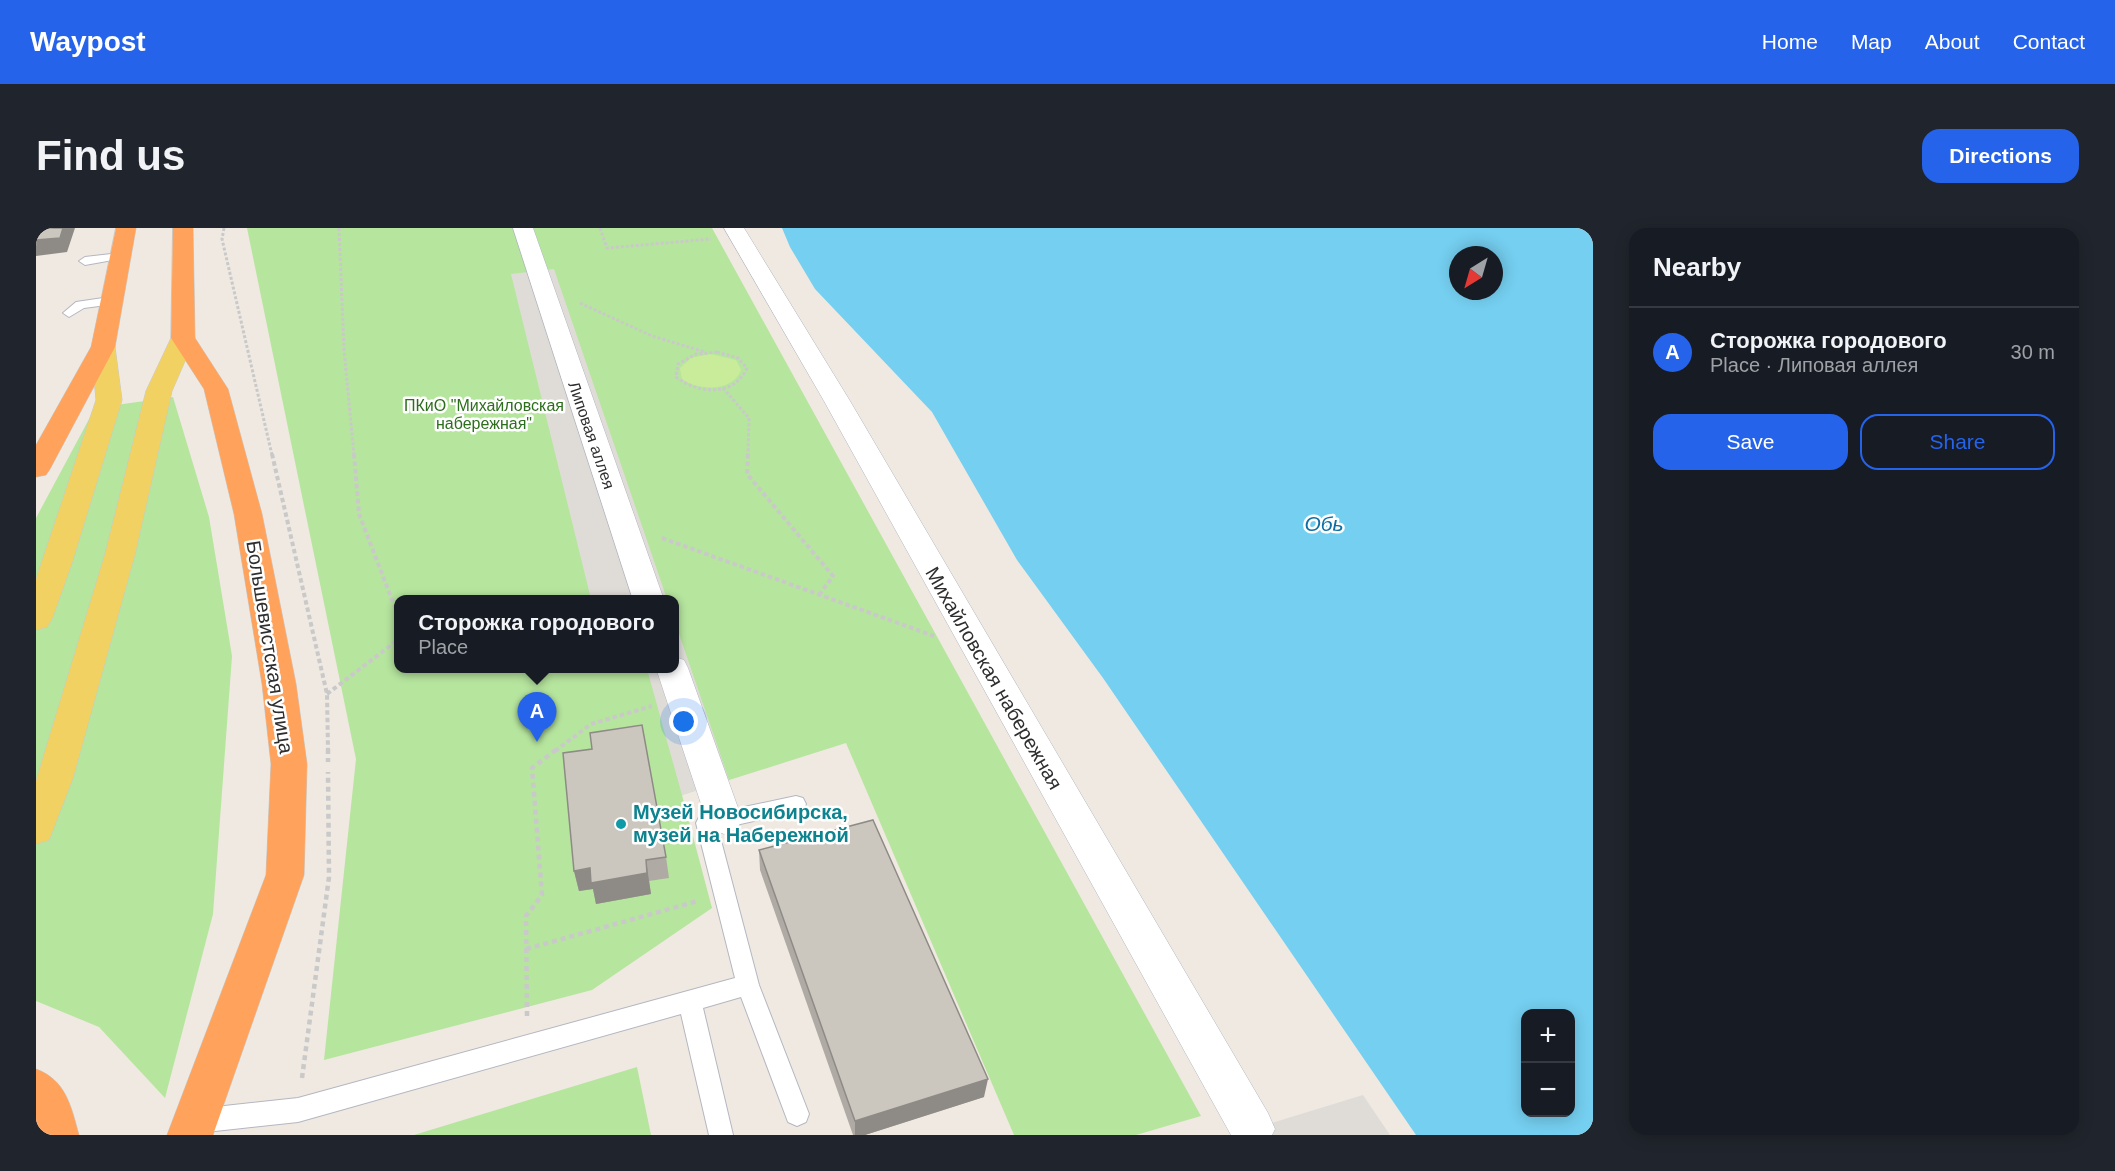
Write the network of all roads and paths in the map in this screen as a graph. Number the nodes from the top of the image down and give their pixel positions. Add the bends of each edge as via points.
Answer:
1 (126, 228) edge
2 (183, 228) edge
3 (339, 228) edge
4 (523, 228) edge
5 (600, 228) edge
6 (736, 232) edge
7 (120, 256) junction
8 (85, 261) dead end
9 (539, 279) junction
10 (110, 301) junction
11 (69, 313) dead end
12 (183, 338) junction
13 (103, 347) junction
14 (705, 352) junction
15 (723, 388) junction
16 (36, 469) edge
17 (622, 523) junction
18 (647, 595) edge
19 (819, 595) junction
20 (394, 605) edge
21 (36, 619) edge
22 (940, 638) dead end
23 (394, 643) edge
24 (677, 682) edge
25 (327, 694) dead end
26 (796, 804) dead end
27 (724, 819) junction
28 (36, 829) edge
29 (724, 894) junction
30 (526, 950) junction
31 (748, 985) junction
32 (690, 1002) junction
33 (527, 1047) junction
34 (36, 1090) edge
35 (797, 1114) dead end
36 (193, 1128) edge
37 (1252, 1129) dead end
38 (56, 1135) edge
39 (721, 1135) edge

1 - 7 highway
2 - 12 highway
3 - 20 path via 344,350 359,514
4 - 9 street, Липовая аллея
5 - 6 path via 607,248
6 - 37 street, Михайловская набережная
7 - 8 lane
7 - 10 highway
9 - 14 path via 652,336
9 - 17 street, Липовая аллея
10 - 11 lane via 80,305
10 - 13 highway
12 - 28 main road via 159,391 120,554 56,778
12 - 36 highway, Большевистская улица via 216,389 248,514 279,684 289,764 285,875
13 - 16 highway
13 - 21 main road via 109,400
14 - 15 path via 728,353 744,362 747,368 741,380
14 - 15 path via 684,358 678,364 676,377 690,387
15 - 19 path via 749,418 747,474 833,576
17 - 18 street, Липовая аллея
17 - 19 path
19 - 22 path
23 - 25 path
24 - 27 street
24 - 30 path via 591,724 532,768 542,895 526,916
26 - 27 lane
27 - 29 lane via 706,823
29 - 30 path
29 - 31 lane
30 - 33 path
31 - 32 lane
31 - 35 lane
32 - 33 lane
32 - 39 lane
33 - 36 lane via 298,1110
34 - 38 highway via 49,1107

